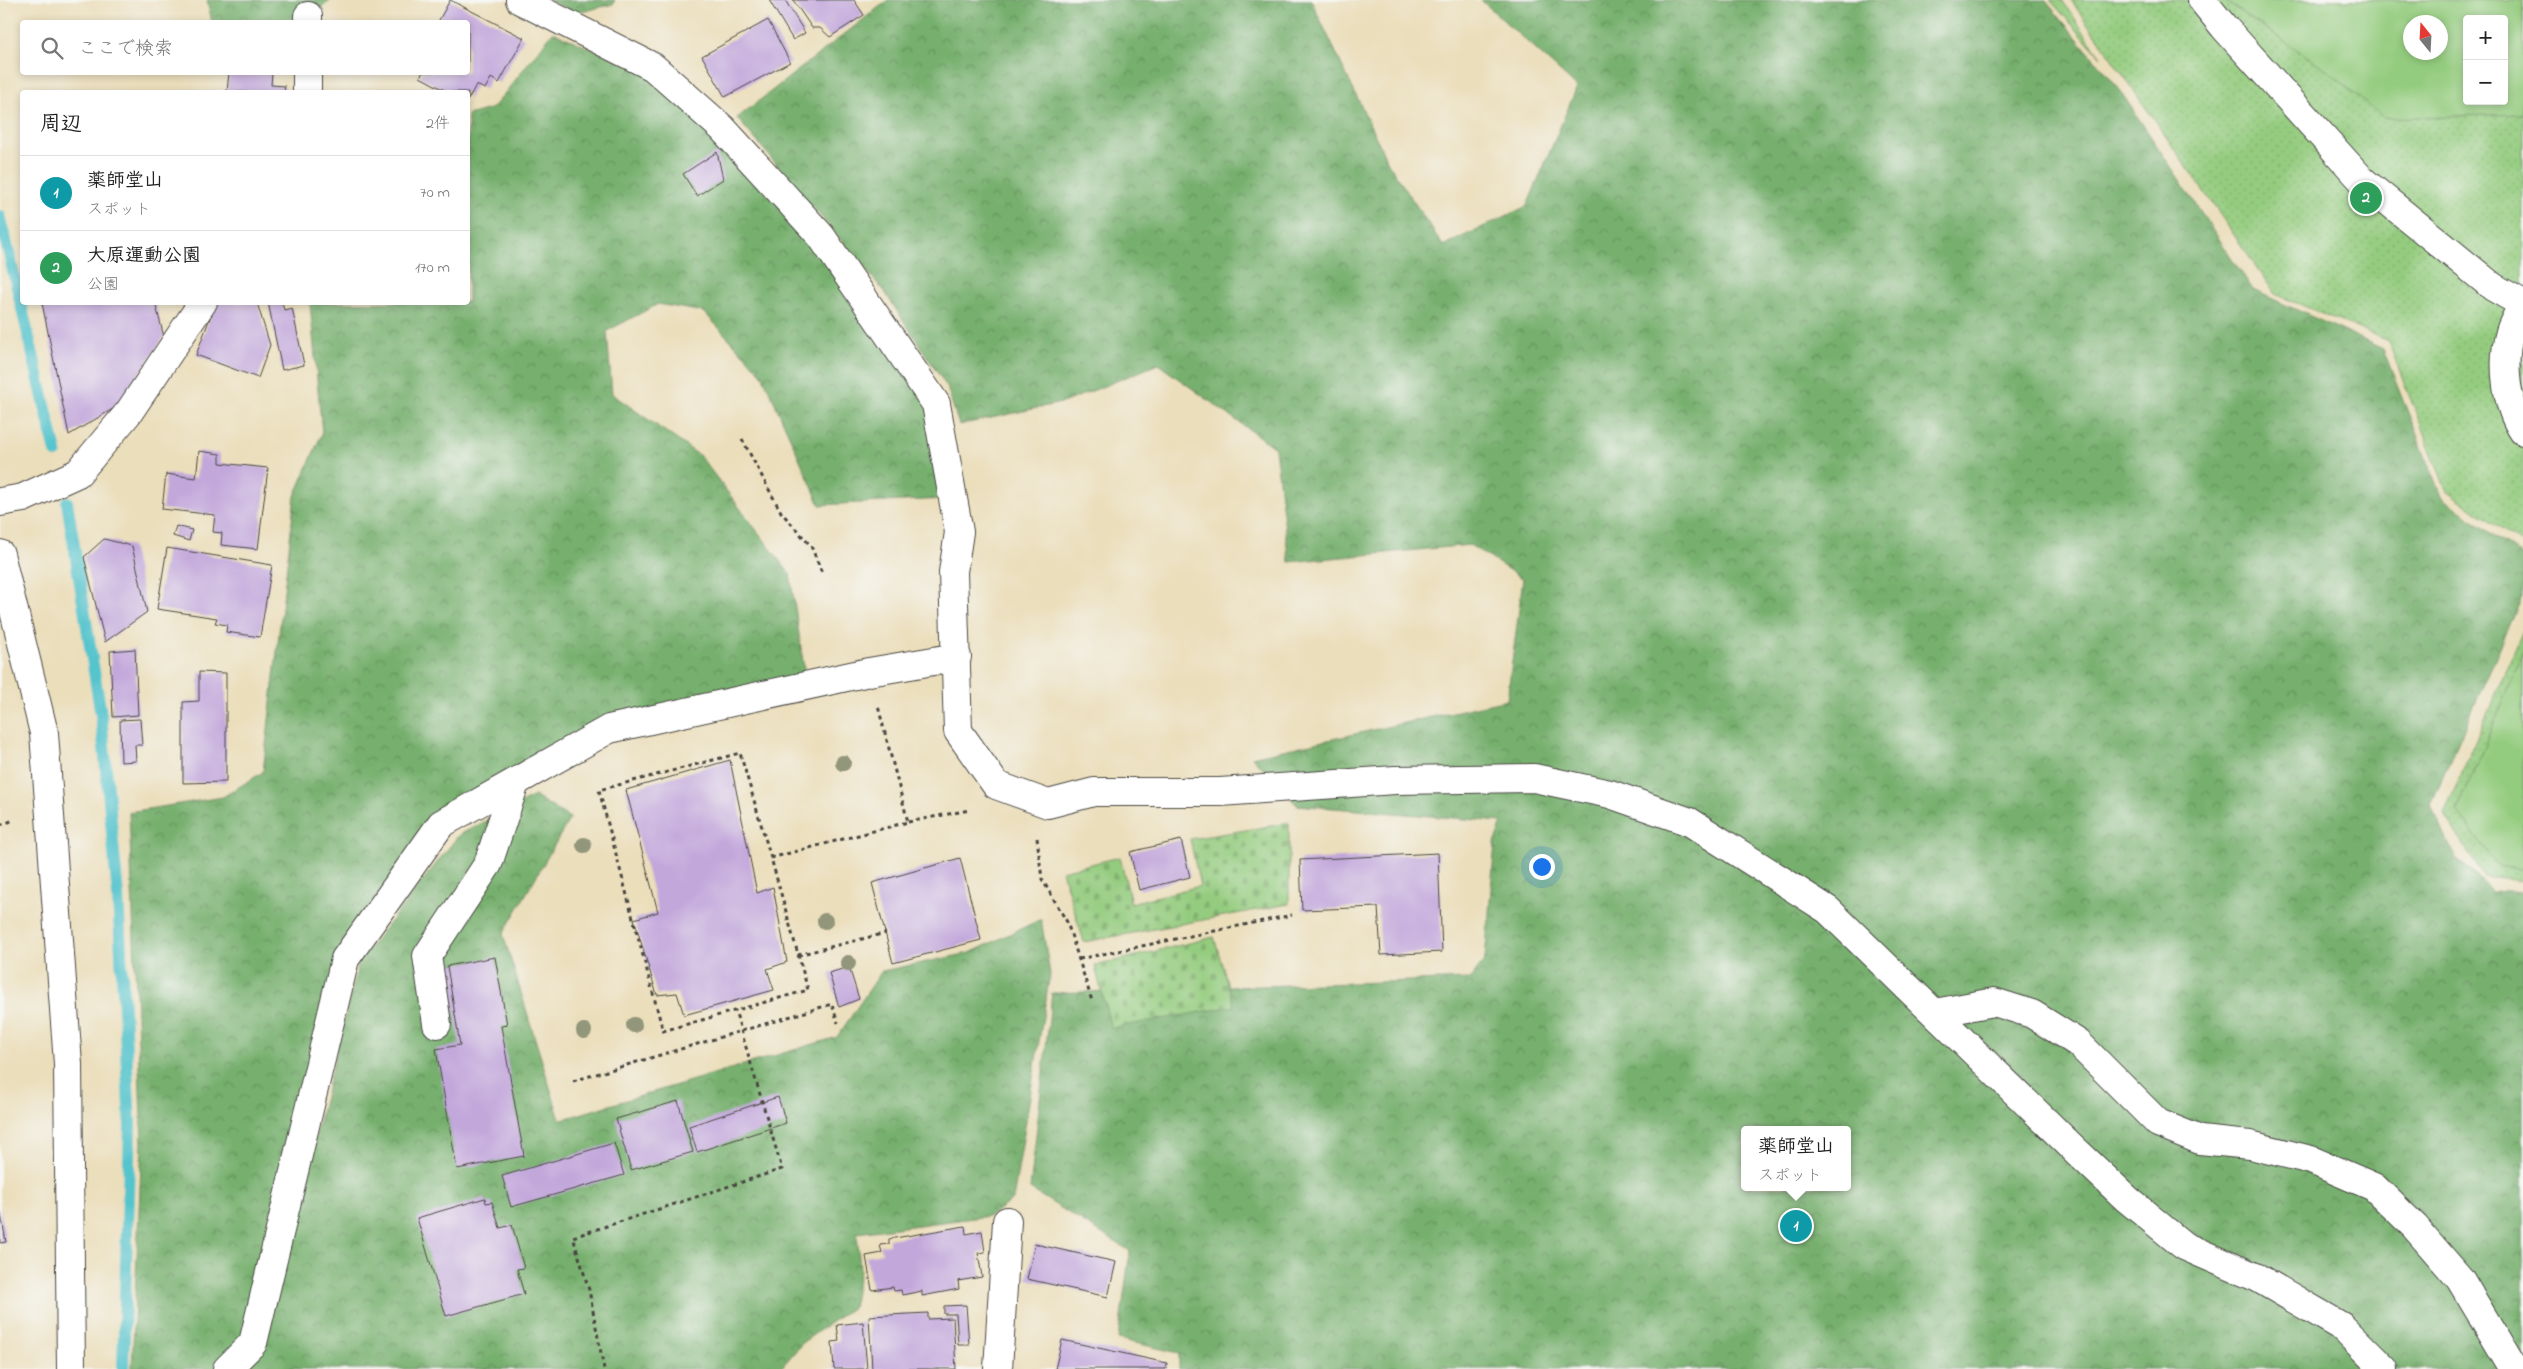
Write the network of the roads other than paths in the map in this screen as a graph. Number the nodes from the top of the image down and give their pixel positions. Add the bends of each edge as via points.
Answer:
1 (520, 0) edge
2 (2202, 0) edge
3 (307, 75) edge
4 (307, 90) edge
5 (2523, 304) edge
6 (201, 305) edge
7 (2523, 431) edge
8 (0, 502) edge
9 (0, 554) edge
10 (957, 657) junction
11 (515, 783) junction
12 (1935, 1013) junction
13 (438, 1024) dead end
14 (1007, 1221) dead end
15 (71, 1369) edge
16 (227, 1369) edge
17 (998, 1369) edge
18 (2384, 1369) edge
19 (2514, 1369) edge

1 - 10 street via 653,67 722,128 821,236 936,404 959,532 953,572
2 - 5 street via 2362,180 2493,286
3 - 4 street
5 - 7 street via 2510,333 2505,377 2515,419
6 - 8 street via 129,412 78,473 23,498
9 - 15 street via 44,733 68,1064
10 - 11 street via 869,672 609,729
10 - 12 street via 958,731 996,785 1031,798 1048,804 1094,792 1220,792 1395,780 1534,778 1610,794 1690,822 1828,910
11 - 13 street via 488,864 427,956
11 - 16 street via 441,824 344,959 253,1343
12 - 18 street via 2127,1199 2184,1246 2258,1278 2341,1326
12 - 19 street via 1994,1002 2032,1014 2078,1043 2158,1124 2200,1140 2250,1144 2311,1160 2374,1188 2415,1227 2460,1279
14 - 17 street

